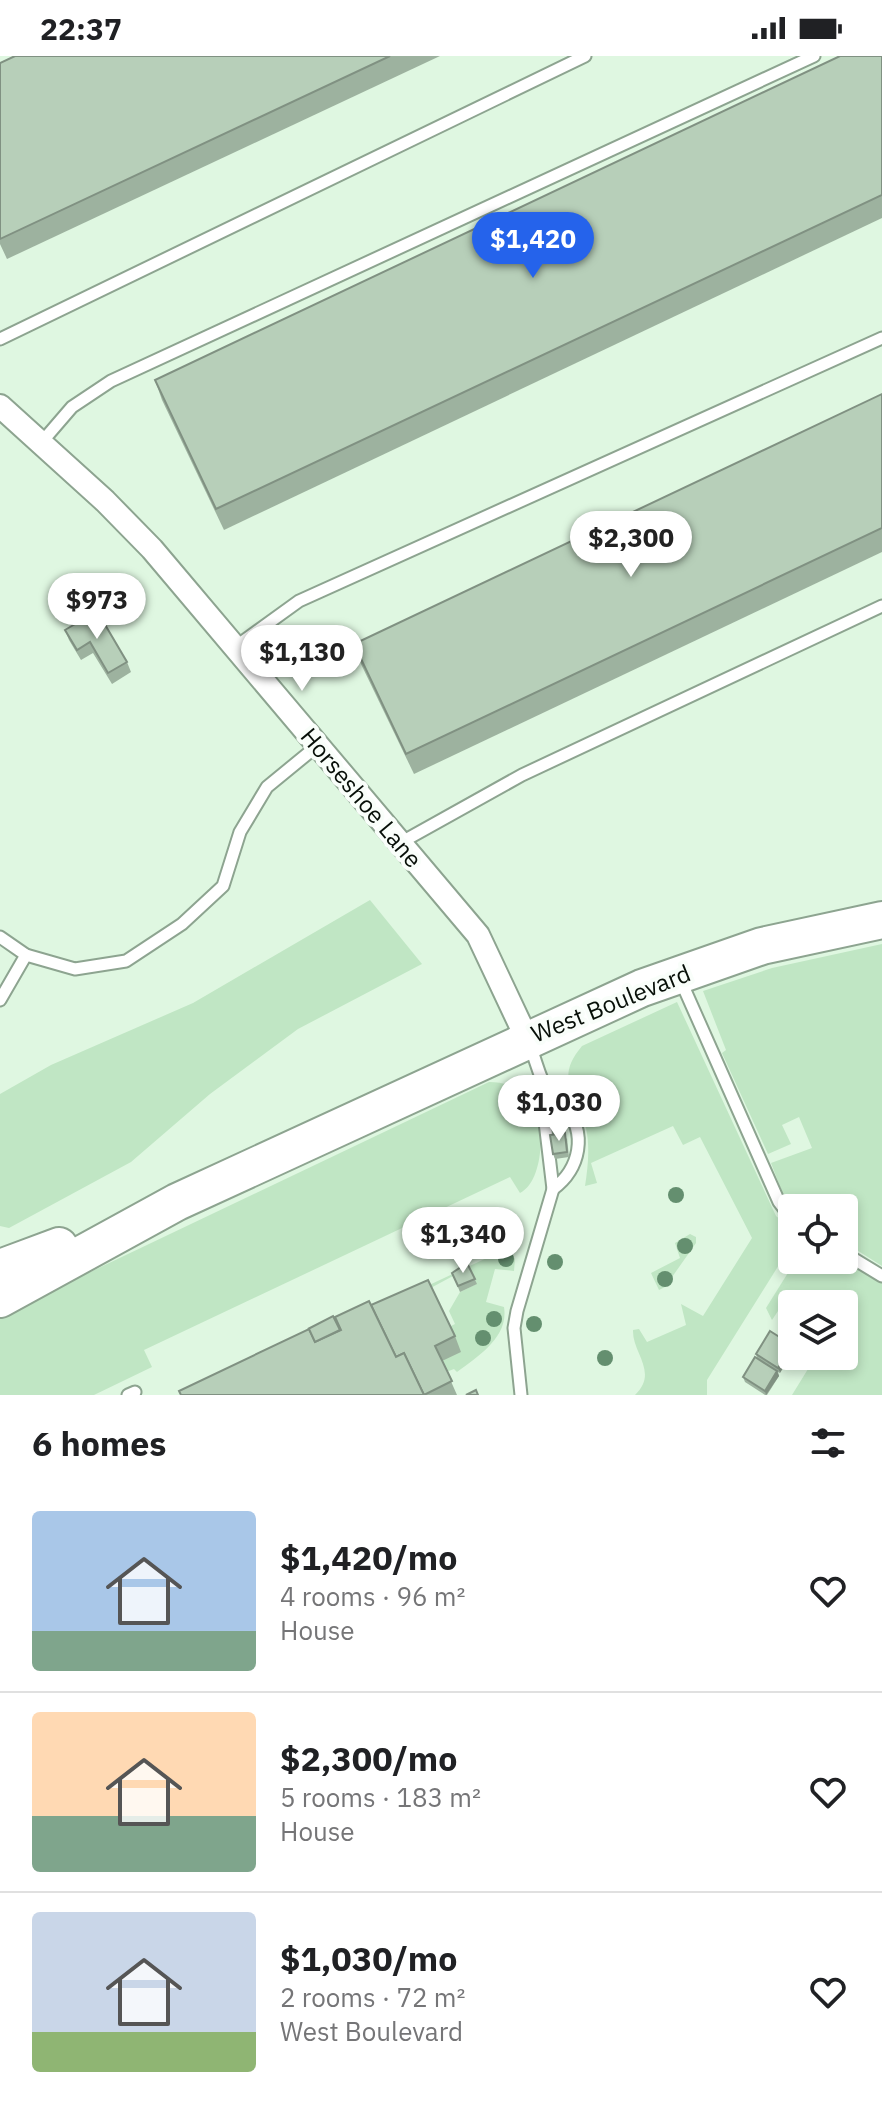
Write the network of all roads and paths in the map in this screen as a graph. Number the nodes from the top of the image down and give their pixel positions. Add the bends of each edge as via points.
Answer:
1 (585, 56) edge
2 (814, 56) edge
3 (882, 338) edge
4 (0, 339) edge
5 (0, 406) edge
6 (41, 443) junction
7 (882, 606) edge
8 (234, 648) junction
9 (317, 746) junction
10 (400, 843) junction
11 (882, 920) edge
12 (0, 937) edge
13 (26, 955) junction
14 (678, 975) junction
15 (0, 1000) edge
16 (527, 1039) junction
17 (549, 1094) junction
18 (553, 1189) junction
19 (778, 1200) edge
20 (177, 1202) junction
21 (858, 1261) edge
22 (0, 1268) edge
23 (882, 1276) edge
24 (0, 1299) edge
25 (521, 1395) edge

1 - 4 lane
2 - 6 lane via 111,381 72,407
3 - 8 lane via 299,601
5 - 6 street, Horseshoe Lane
6 - 8 street, Horseshoe Lane via 152,549
7 - 10 lane via 522,775
8 - 9 street, Horseshoe Lane
9 - 10 street, Horseshoe Lane
9 - 13 lane via 267,787 240,832 223,886 182,924 126,961 75,969
10 - 16 street, Horseshoe Lane via 478,935
11 - 14 main road, West Boulevard via 762,946
12 - 13 lane
13 - 15 lane
14 - 16 main road, West Boulevard
14 - 19 lane
16 - 17 lane
16 - 20 main road, West Boulevard
17 - 18 lane via 545,1122
17 - 18 lane via 570,1115 579,1146 570,1173
18 - 25 lane via 514,1328
20 - 22 main road, West Boulevard
20 - 24 main road, West Boulevard
21 - 23 lane

